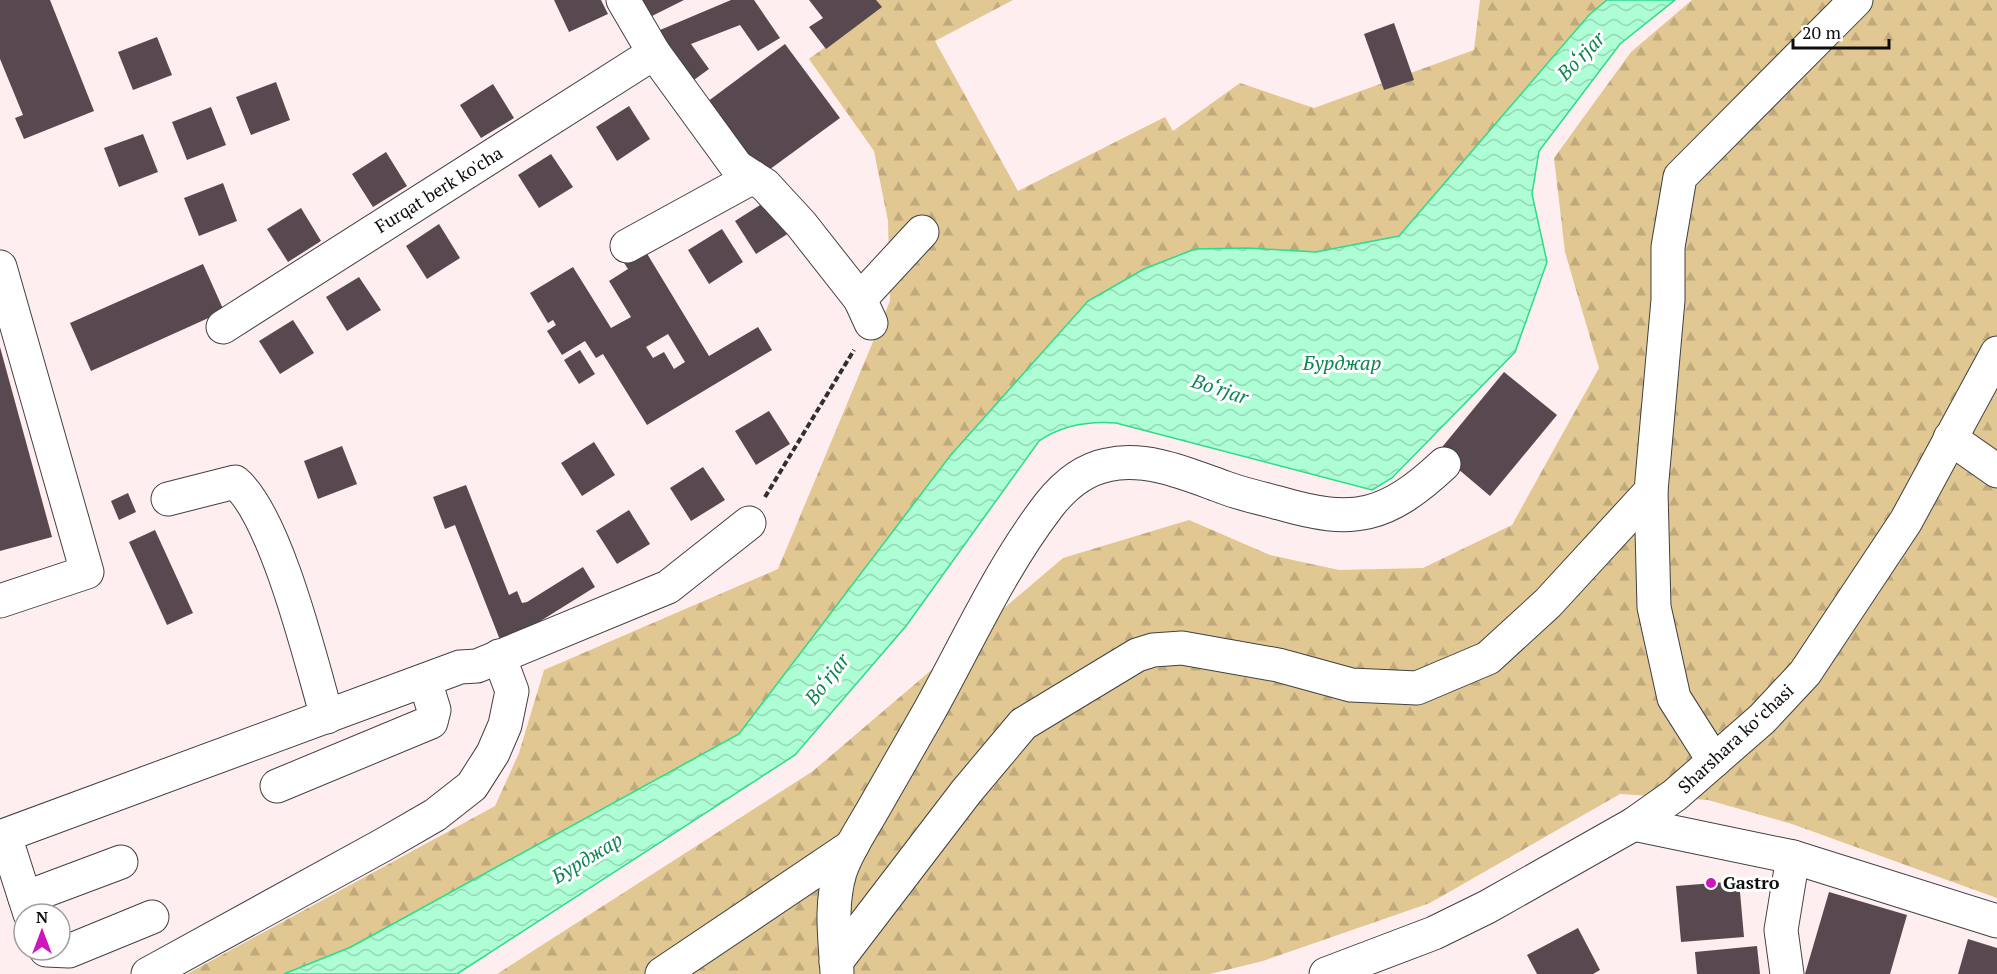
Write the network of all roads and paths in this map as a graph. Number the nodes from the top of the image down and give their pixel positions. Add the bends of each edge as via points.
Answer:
1 (623, 0) edge
2 (1856, 0) edge
3 (654, 53) junction
4 (753, 177) junction
5 (922, 232) dead end
6 (627, 246) dead end
7 (0, 267) edge
8 (866, 311) junction
9 (223, 327) dead end
10 (1992, 368) edge
11 (1950, 438) junction
12 (1444, 464) dead end
13 (1997, 471) edge
14 (1651, 491) junction
15 (168, 499) dead end
16 (749, 523) joint
17 (0, 601) edge
18 (499, 656) junction
19 (425, 681) junction
20 (327, 717) junction
21 (1714, 762) junction
22 (277, 786) dead end
23 (1634, 825) junction
24 (2, 836) edge
25 (852, 846) junction
26 (1793, 857) junction
27 (121, 862) dead end
28 (27, 902) edge
29 (36, 902) edge
30 (152, 917) dead end
31 (1997, 921) edge
32 (72, 950) edge
33 (836, 968) edge
34 (148, 974) edge
35 (662, 974) edge
36 (1326, 974) edge
37 (1787, 974) edge

1 - 3 street
2 - 14 street via 1680,177 1668,247 1668,300
3 - 4 street via 737,167
3 - 9 street, Furqat berk ko'cha
4 - 6 street
4 - 8 street via 801,224
5 - 8 street
7 - 17 street via 87,572
8 - 16 path
10 - 11 street, Sharshara koʻchasi
11 - 13 street
11 - 21 street, Sharshara koʻchasi via 1905,521 1805,673
12 - 25 street via 1401,500 1370,513 1343,516 1314,513 1144,464 1109,464 1082,474 1050,505 1005,570
14 - 21 street via 1654,607 1674,698
14 - 33 street via 1548,603 1488,658 1417,688 1351,685 1278,665 1182,648 1153,650 1105,672 1023,724 952,811
15 - 20 street via 235,482 247,492 270,537
16 - 18 street via 668,587
18 - 19 street
18 - 34 street via 512,691 493,753 472,786 435,815 394,839
19 - 20 street
19 - 22 street via 434,710 431,722
20 - 24 street
21 - 23 street, Sharshara koʻchasi
23 - 26 street
23 - 36 street, Sharshara koʻchasi via 1466,918
24 - 28 street
25 - 33 street via 838,881 833,909
25 - 35 street
26 - 31 street
26 - 37 street via 1781,930
27 - 29 street
30 - 32 street

